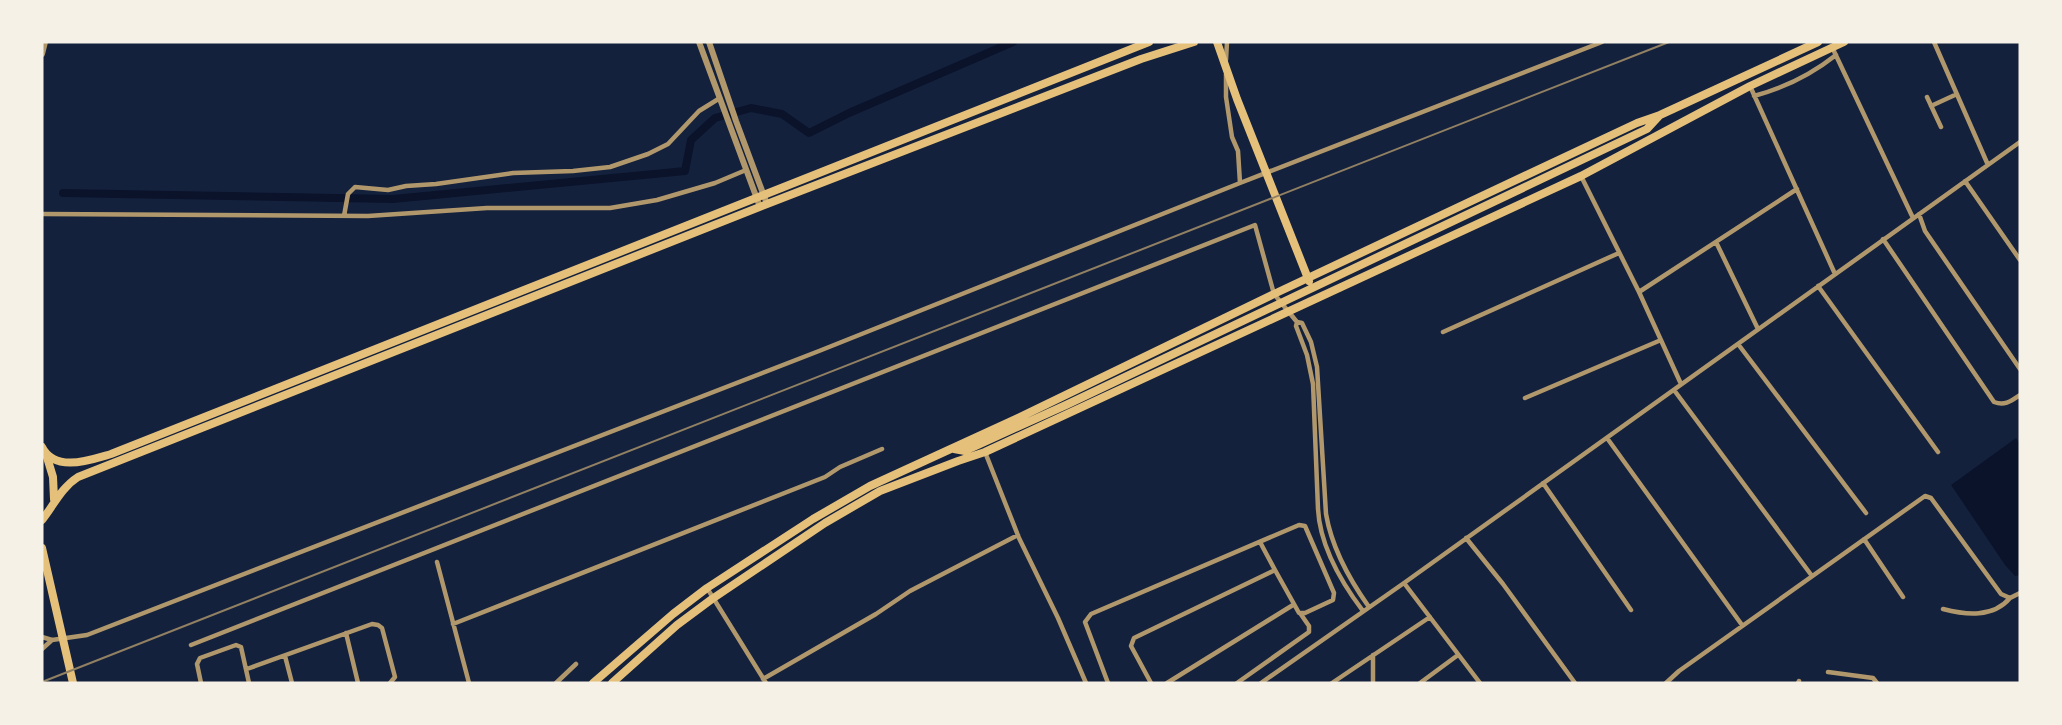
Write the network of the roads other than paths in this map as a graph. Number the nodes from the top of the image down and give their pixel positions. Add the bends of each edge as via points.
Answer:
1 (45, 42) edge
2 (699, 42) edge
3 (710, 42) edge
4 (1149, 42) edge
5 (1194, 42) edge
6 (1217, 42) edge
7 (1227, 42) edge
8 (1602, 42) edge
9 (1818, 42) edge
10 (1844, 42) edge
11 (1934, 42) edge
12 (1834, 51) junction
13 (42, 54) edge
14 (1750, 86) junction
15 (1957, 94) junction
16 (1754, 96) junction
17 (1927, 97) dead end
18 (721, 100) junction
19 (1931, 106) junction
20 (1660, 115) junction
21 (732, 122) junction
22 (1941, 127) dead end
23 (1668, 129) junction
24 (1644, 130) junction
25 (2020, 142) edge
26 (1988, 165) junction
27 (746, 170) junction
28 (1581, 176) junction
29 (1965, 181) junction
30 (1240, 183) junction
31 (1797, 189) junction
32 (760, 196) junction
33 (763, 205) junction
34 (42, 214) edge
35 (1919, 214) junction
36 (344, 216) junction
37 (1913, 218) junction
38 (1883, 239) junction
39 (1716, 242) junction
40 (1619, 253) junction
41 (2020, 260) edge
42 (1338, 264) junction
43 (1835, 274) junction
44 (1347, 283) junction
45 (1818, 286) junction
46 (1312, 289) junction
47 (1639, 292) junction
48 (1274, 294) junction
49 (1289, 310) junction
50 (1297, 322) junction
51 (1758, 329) junction
52 (1443, 332) dead end
53 (1661, 340) junction
54 (1738, 344) junction
55 (2020, 369) edge
56 (1681, 384) junction
57 (1313, 387) junction
58 (1320, 387) junction
59 (1674, 390) junction
60 (2020, 395) edge
61 (1525, 398) dead end
62 (1607, 438) junction
63 (953, 448) junction
64 (882, 449) dead end
65 (968, 449) junction
66 (44, 450) edge
67 (985, 452) junction
68 (1938, 452) dead end
69 (958, 460) junction
70 (1543, 483) junction
71 (54, 501) junction
72 (1866, 513) dead end
73 (42, 519) edge
74 (1018, 535) junction
75 (1466, 538) junction
76 (1864, 539) junction
77 (1260, 542) junction
78 (42, 548) edge
79 (437, 562) dead end
80 (1275, 570) junction
81 (1812, 576) junction
82 (1351, 582) junction
83 (1404, 583) junction
84 (1344, 586) junction
85 (706, 588) junction
86 (1334, 593) junction
87 (2020, 593) edge
88 (1903, 597) dead end
89 (2010, 598) junction
90 (712, 599) junction
91 (1293, 604) junction
92 (1369, 607) junction
93 (1942, 609) dead end
94 (1632, 610) dead end
95 (1363, 611) junction
96 (1299, 613) junction
97 (1430, 617) junction
98 (453, 624) junction
99 (1742, 626) junction
100 (346, 633) junction
101 (42, 637) edge
102 (52, 640) junction
103 (191, 645) dead end
104 (42, 650) edge
105 (1374, 655) junction
106 (1458, 655) junction
107 (285, 656) junction
108 (576, 664) dead end
109 (247, 669) junction
110 (1828, 672) dead end
111 (765, 681) edge
112 (73, 683) edge
113 (201, 683) edge
114 (249, 683) edge
115 (292, 683) edge
116 (358, 683) edge
117 (390, 683) edge
118 (469, 683) edge
119 (556, 683) edge
120 (593, 683) edge
121 (612, 683) edge
122 (1086, 683) edge
123 (1108, 683) edge
124 (1151, 683) edge
125 (1167, 683) edge
126 (1237, 683) edge
127 (1261, 683) edge
128 (1332, 683) edge
129 (1373, 683) edge
130 (1420, 683) edge
131 (1480, 683) edge
132 (1575, 683) edge
133 (1666, 683) edge
134 (1877, 683) edge

1 - 13 street
2 - 18 street
3 - 21 street
4 - 32 main road
5 - 33 main road
6 - 46 main road
7 - 30 street via 1226,97 1238,151
8 - 30 street
9 - 20 main road
10 - 12 main road
11 - 15 street
12 - 14 main road
12 - 16 street via 1821,66 1795,81
12 - 37 street
14 - 16 street
14 - 23 main road
15 - 19 street
15 - 26 street
16 - 31 street
17 - 19 street
18 - 21 street
18 - 36 street via 699,111 668,144 614,166 513,173 388,190 356,187 348,194
19 - 22 street
20 - 24 main road
20 - 42 main road
21 - 27 street
21 - 32 street
23 - 24 main road
23 - 28 main road
24 - 46 main road
25 - 26 street
26 - 29 street
27 - 32 street
27 - 36 street via 657,200 610,208 508,208
28 - 40 street
28 - 44 main road
29 - 35 street
29 - 41 street
30 - 102 street via 807,356 87,635
31 - 39 street
31 - 43 street
32 - 33 street
32 - 66 main road via 111,454 81,463 60,461
33 - 71 main road via 78,477
34 - 36 street
35 - 37 street
35 - 55 street via 1925,231
37 - 38 street
38 - 43 street
38 - 60 street via 1994,402 2008,403
39 - 47 street
39 - 51 street
40 - 47 street
40 - 52 street
42 - 44 main road
42 - 48 main road
43 - 45 street
44 - 49 main road
45 - 51 street
45 - 68 street
46 - 65 main road
47 - 53 street
48 - 49 street
48 - 63 main road
48 - 103 street via 1256,225
49 - 50 street
49 - 67 main road
50 - 57 street
50 - 58 street via 1302,323 1315,353
51 - 54 street
53 - 56 street
53 - 61 street
54 - 56 street
54 - 72 street
56 - 59 street
57 - 58 street
57 - 84 street via 1318,519
58 - 82 street via 1326,514
59 - 62 street
59 - 81 street
62 - 70 street
62 - 99 street
63 - 65 main road
63 - 85 main road via 870,486
64 - 98 street via 825,477
65 - 69 main road
66 - 71 main road via 53,477
67 - 69 main road
67 - 74 street
69 - 90 main road via 880,491
70 - 75 street
70 - 94 street
71 - 73 main road
74 - 111 street via 910,591
74 - 122 street
75 - 83 street
75 - 132 street
76 - 81 street
76 - 88 street
76 - 89 street via 1925,496 1931,498 2001,594
77 - 80 street
77 - 86 street via 1305,526
77 - 123 street via 1088,617 1085,622
78 - 112 main road
79 - 98 street
80 - 91 street
80 - 124 street via 1134,638 1131,646
81 - 99 street
82 - 84 street
82 - 92 street
83 - 92 street
83 - 97 street
84 - 86 street
84 - 95 street
85 - 90 street
85 - 120 main road
86 - 96 street via 1333,600
87 - 89 street
89 - 93 street via 1987,613
90 - 111 street
90 - 121 main road
91 - 96 street
91 - 125 street
92 - 95 street
95 - 127 street
96 - 126 street via 1310,626 1310,632
97 - 105 street
97 - 106 street
98 - 118 street
99 - 133 street
100 - 107 street
100 - 116 street
100 - 117 street via 372,624 382,628 395,677
101 - 102 street
102 - 104 street
105 - 128 street
105 - 129 street
106 - 130 street
106 - 131 street
107 - 109 street
107 - 115 street
108 - 119 street
109 - 113 street via 236,645 200,658 197,664
109 - 114 street
110 - 134 street via 1873,678

